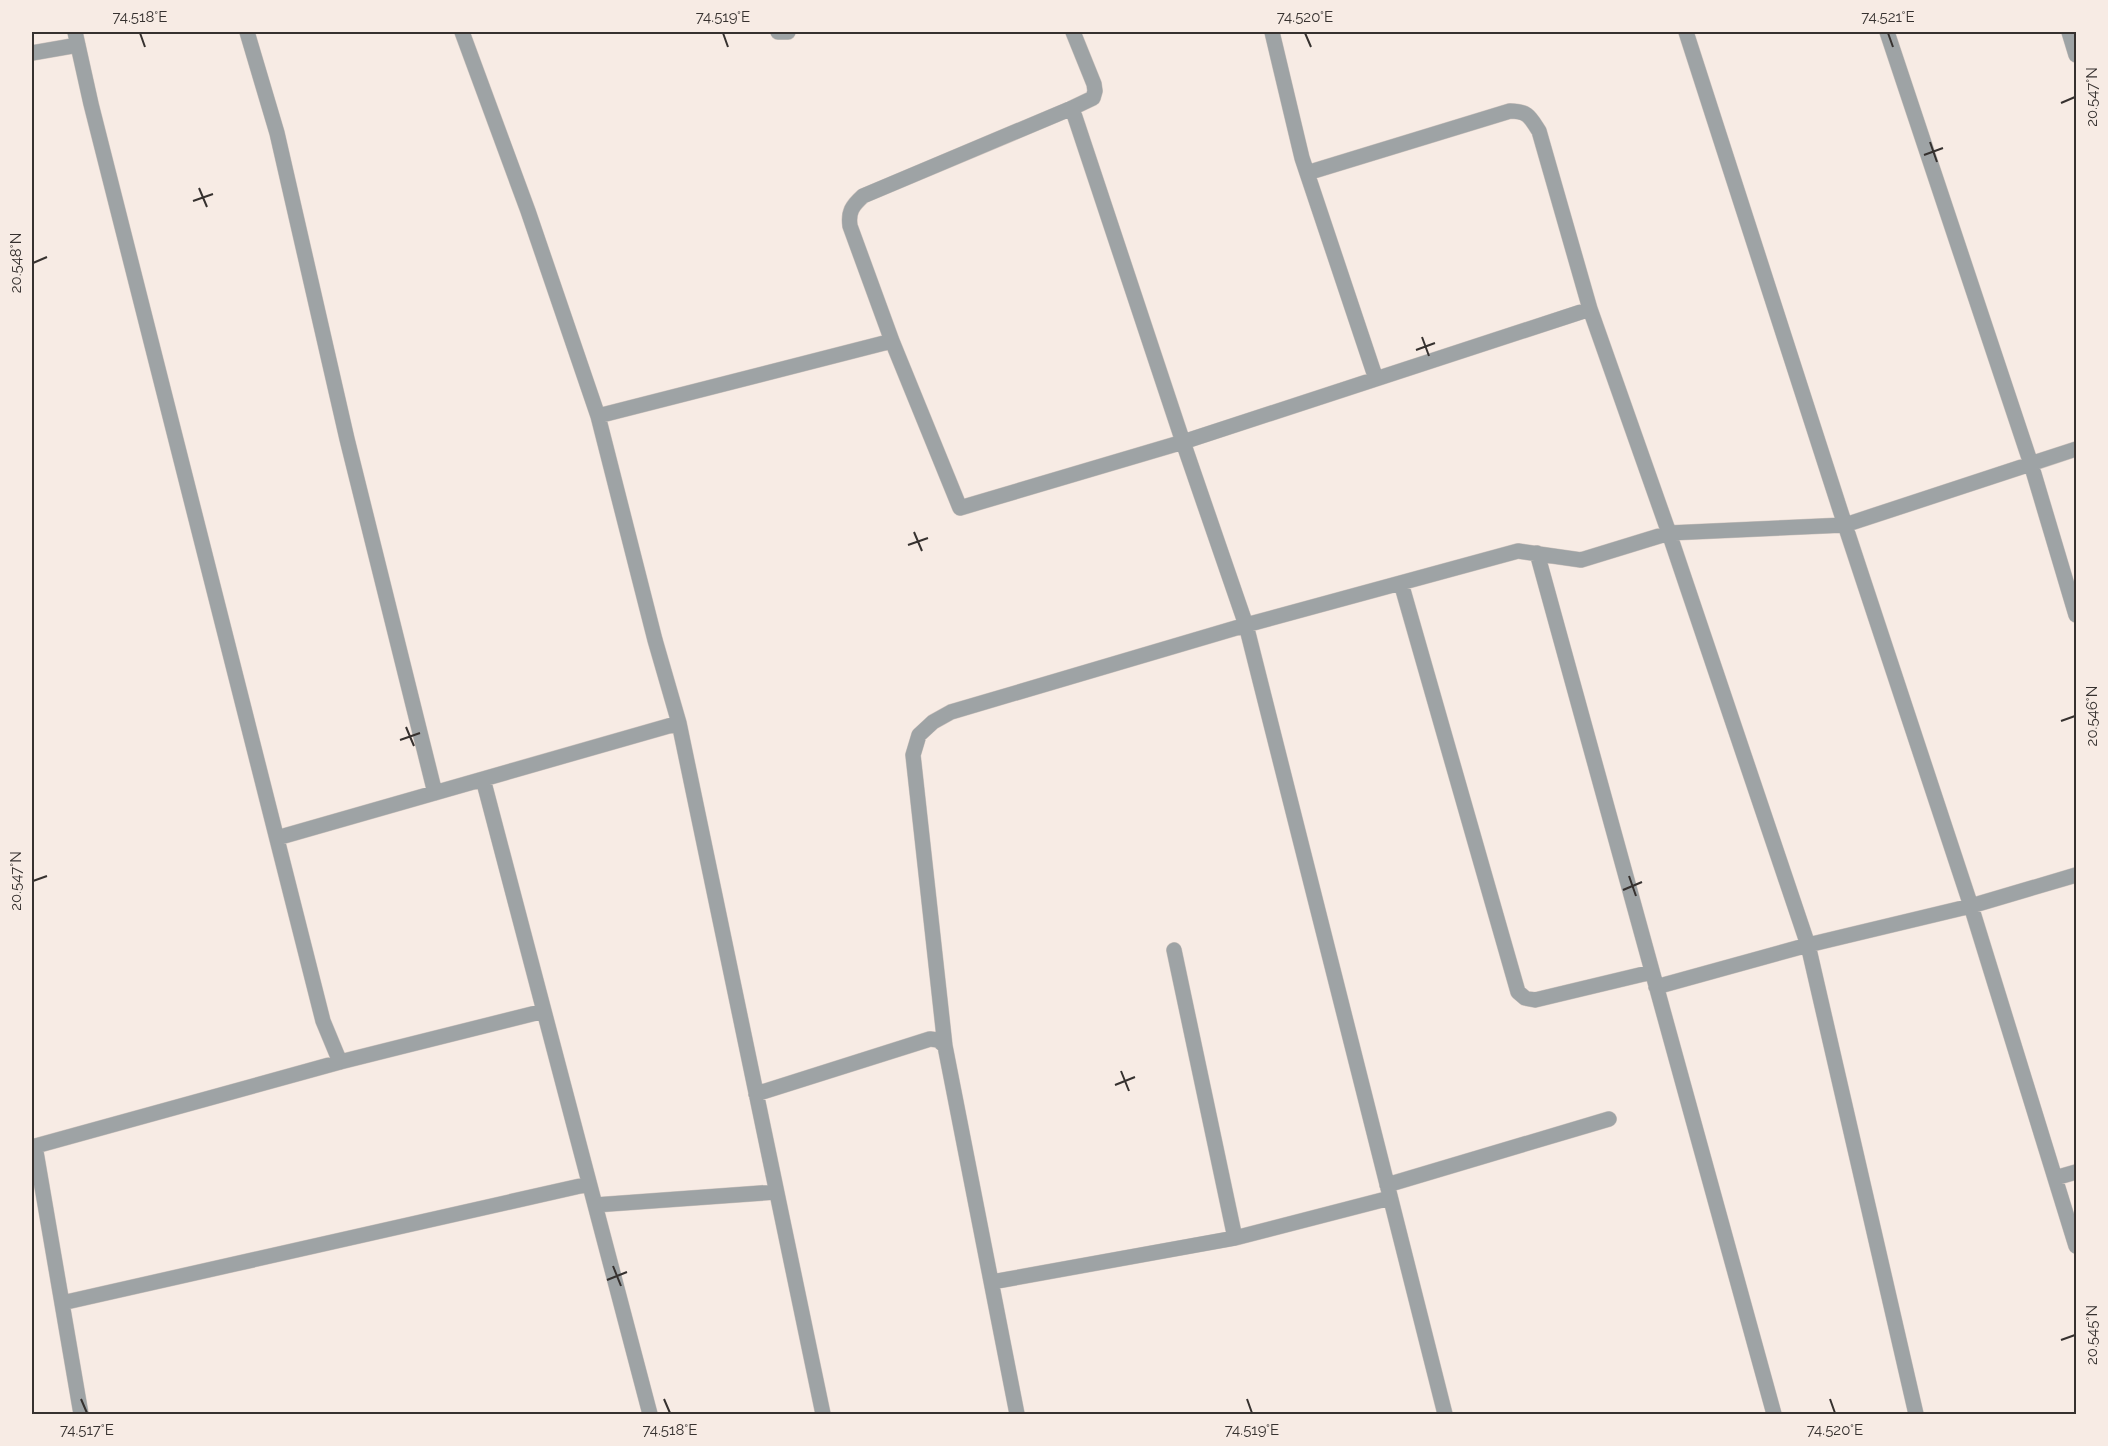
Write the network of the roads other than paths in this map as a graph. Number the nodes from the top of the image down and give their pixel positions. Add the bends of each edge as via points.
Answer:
1 (247, 32) edge
2 (462, 32) edge
3 (778, 32) edge
4 (788, 32) edge
5 (1073, 32) edge
6 (1272, 32) edge
7 (1686, 32) edge
8 (1887, 32) edge
9 (2069, 32) edge
10 (77, 38) edge
11 (32, 54) edge
12 (2076, 55) edge
13 (1072, 108) junction
14 (1307, 173) junction
15 (1590, 309) junction
16 (892, 341) junction
17 (1376, 379) junction
18 (598, 416) junction
19 (1183, 442) junction
20 (2076, 449) edge
21 (2031, 464) junction
22 (1845, 525) junction
23 (1669, 533) junction
24 (1537, 553) junction
25 (1401, 583) junction
26 (2076, 615) edge
27 (1246, 625) junction
28 (679, 723) junction
29 (483, 779) junction
30 (435, 793) junction
31 (277, 838) junction
32 (2076, 875) edge
33 (1971, 906) junction
34 (1808, 945) junction
35 (1174, 950) dead end
36 (1654, 980) junction
37 (544, 1011) junction
38 (945, 1046) junction
39 (340, 1062) junction
40 (756, 1094) junction
41 (1609, 1119) dead end
42 (33, 1146) edge
43 (2076, 1172) edge
44 (2055, 1178) junction
45 (589, 1184) junction
46 (777, 1192) junction
47 (1388, 1192) junction
48 (595, 1204) junction
49 (1235, 1238) junction
50 (2076, 1246) edge
51 (992, 1282) junction
52 (62, 1303) junction
53 (81, 1414) edge
54 (650, 1414) edge
55 (823, 1414) edge
56 (1017, 1414) edge
57 (1444, 1414) edge
58 (1774, 1414) edge
59 (1916, 1414) edge

1 - 30 street via 277,133 347,439
2 - 18 street
3 - 4 street
5 - 13 street via 1095,91 1093,98
6 - 14 street
7 - 22 street
8 - 21 street
9 - 12 street
10 - 11 street
10 - 31 street
13 - 16 street via 863,196 854,204 849,214 850,226
13 - 19 street
14 - 15 street via 1510,111 1521,111 1539,130
14 - 17 street
15 - 17 street
15 - 23 street
16 - 18 street
16 - 19 street via 960,507
17 - 19 street
18 - 28 street
19 - 27 street
20 - 21 street
21 - 22 street
21 - 26 street
22 - 23 street
22 - 33 street
23 - 24 street via 1581,560
23 - 34 street
24 - 25 street via 1518,551
24 - 36 street
25 - 27 street
25 - 36 street via 1518,992 1535,1000
27 - 38 street via 951,712 919,735 913,755
27 - 47 street
28 - 29 street
28 - 40 street
29 - 30 street
29 - 37 street
30 - 31 street
31 - 39 street via 323,1020
32 - 33 street
33 - 34 street
33 - 44 street
34 - 36 street
34 - 59 street
35 - 49 street
36 - 58 street
37 - 39 street
37 - 45 street
38 - 40 street via 930,1039
38 - 51 street
39 - 42 street
40 - 46 street
41 - 47 street
42 - 52 street
43 - 44 street
44 - 50 street
45 - 48 street
45 - 52 street
46 - 48 street
46 - 55 street
47 - 49 street
47 - 57 street
48 - 54 street
49 - 51 street
51 - 56 street
52 - 53 street

